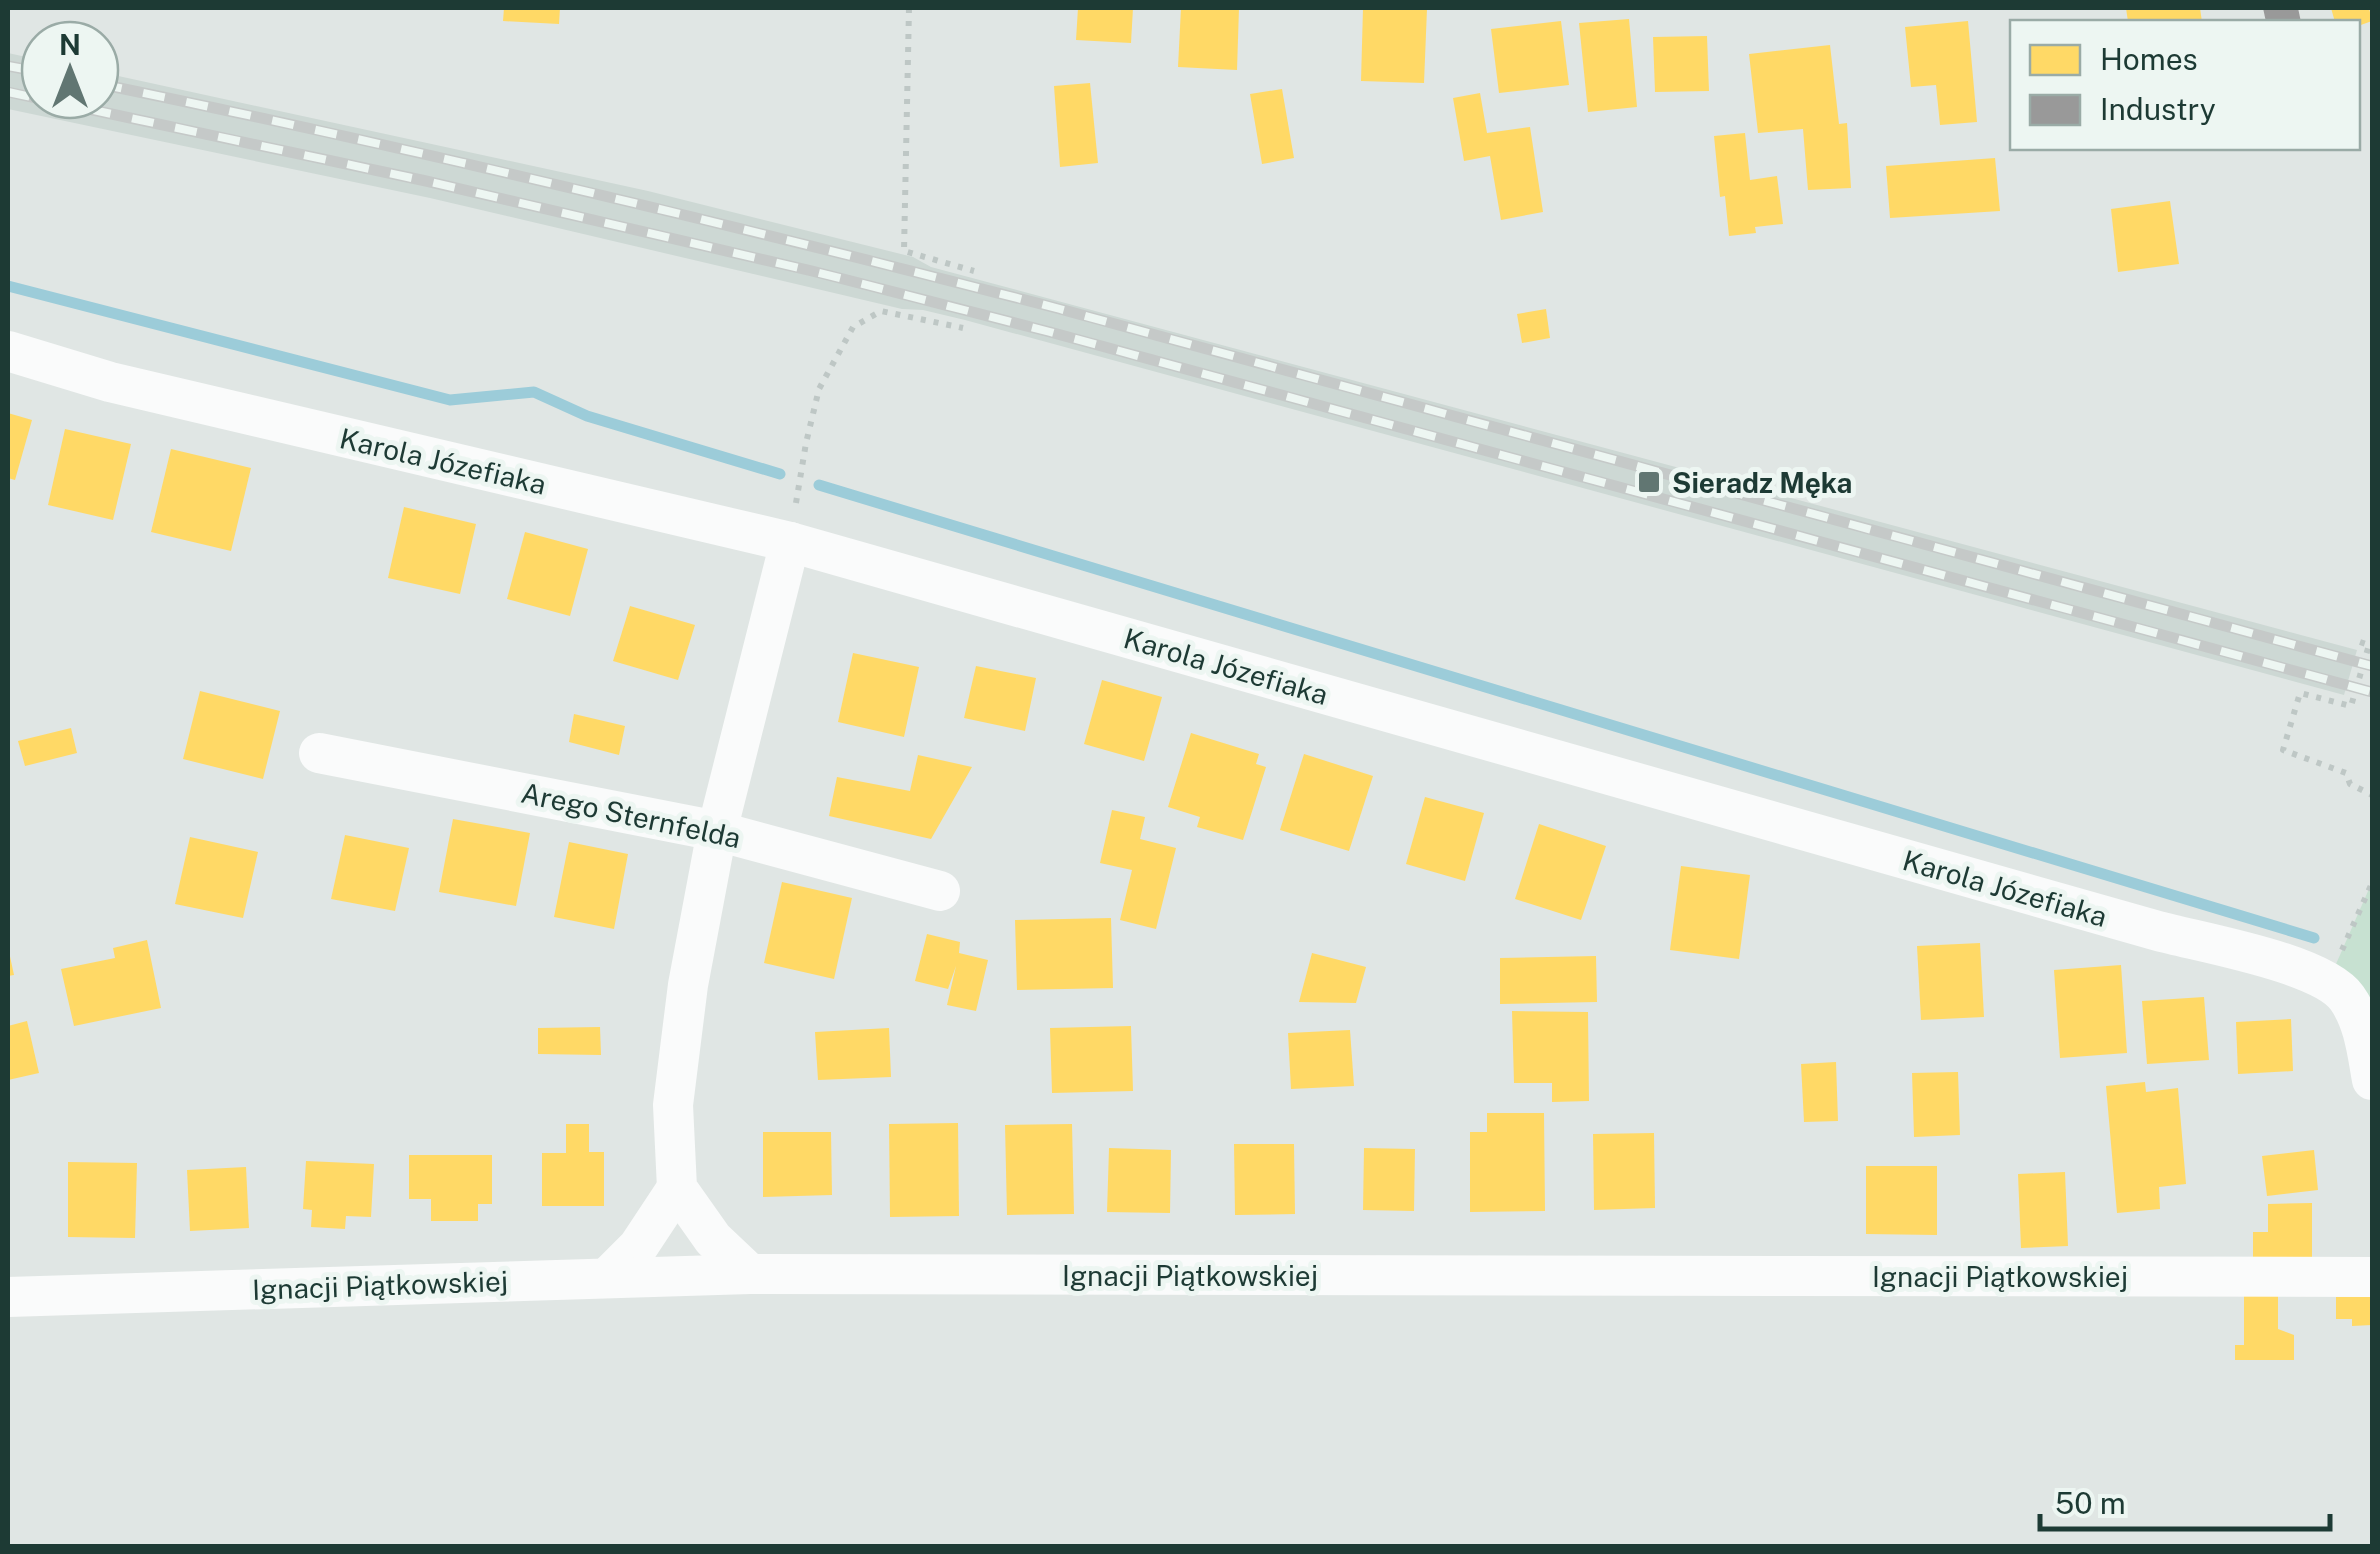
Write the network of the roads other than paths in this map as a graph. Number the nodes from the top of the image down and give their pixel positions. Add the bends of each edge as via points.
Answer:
1 (8, 350) edge
2 (790, 542) junction
3 (319, 753) dead end
4 (717, 831) junction
5 (940, 891) dead end
6 (2372, 1080) edge
7 (677, 1188) junction
8 (750, 1274) junction
9 (2372, 1277) edge
10 (607, 1278) junction
11 (8, 1297) edge

1 - 2 street, Karola Józefiaka via 110,382
2 - 4 street
2 - 6 street, Karola Józefiaka via 2282,964 2329,980 2346,997 2361,1022
3 - 4 street, Arego Sternfelda
4 - 5 street, Arego Sternfelda
4 - 7 street via 672,1105
7 - 8 street via 713,1239
7 - 10 street via 638,1247
8 - 9 street, Ignacji Piątkowskiej
8 - 10 street, Ignacji Piątkowskiej
10 - 11 street, Ignacji Piątkowskiej

